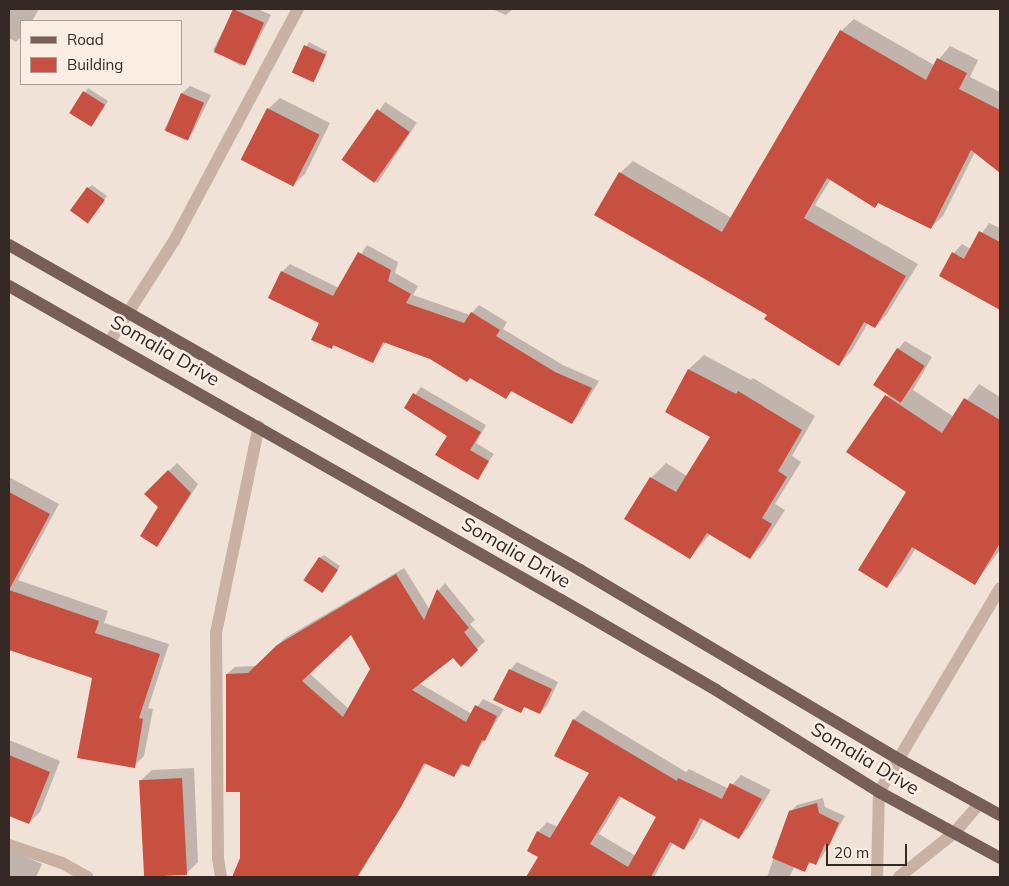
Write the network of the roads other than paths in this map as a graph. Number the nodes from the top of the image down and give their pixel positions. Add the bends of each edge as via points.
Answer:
1 (298, 9) edge
2 (9, 245) edge
3 (9, 286) edge
4 (128, 313) junction
5 (110, 341) junction
6 (259, 426) junction
7 (1000, 588) edge
8 (900, 760) junction
9 (879, 792) junction
10 (979, 804) junction
11 (1000, 815) edge
12 (954, 833) junction
13 (9, 845) edge
14 (1000, 858) edge
15 (87, 877) edge
16 (222, 877) edge
17 (877, 877) edge
18 (899, 877) edge

1 - 4 street via 174,241
2 - 4 main road, Somalia Drive
3 - 5 main road, Somalia Drive
4 - 5 street
4 - 8 main road, Somalia Drive via 580,570
5 - 6 main road, Somalia Drive
6 - 9 main road, Somalia Drive via 716,690
6 - 16 street via 216,633 218,858
7 - 8 street
8 - 9 street
8 - 10 main road, Somalia Drive
9 - 12 main road, Somalia Drive
9 - 17 street
10 - 11 main road, Somalia Drive
10 - 12 street
12 - 14 main road, Somalia Drive
12 - 18 street
13 - 15 street via 62,863

